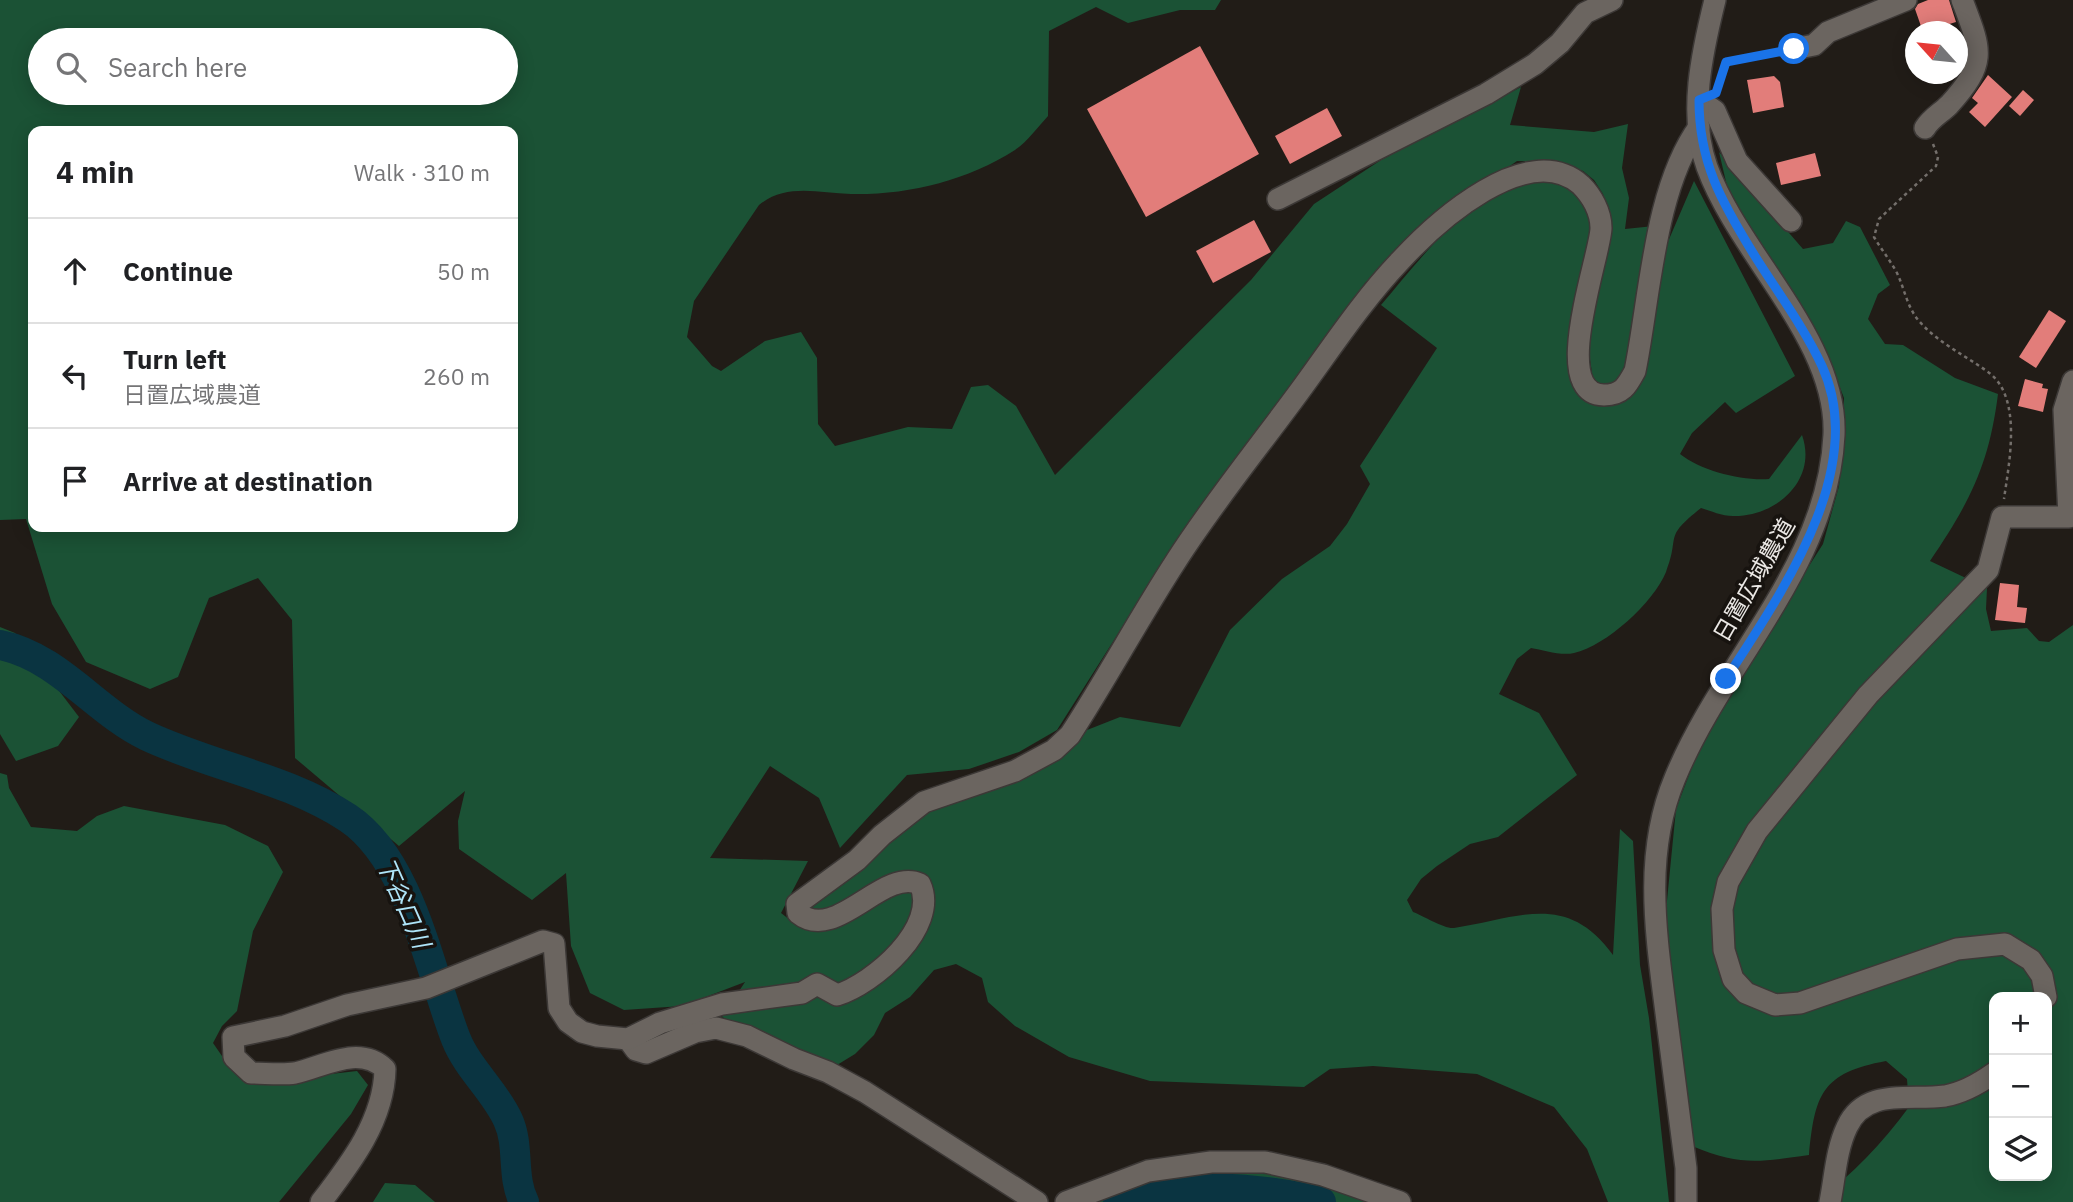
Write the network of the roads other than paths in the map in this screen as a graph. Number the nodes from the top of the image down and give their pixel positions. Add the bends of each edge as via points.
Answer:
1 (1612, 0) edge
2 (1715, 0) edge
3 (1906, 0) edge
4 (1962, 0) edge
5 (1794, 49) road end
6 (1699, 100) junction
7 (1699, 127) junction
8 (1925, 128) road end
9 (1278, 199) dead end
10 (1791, 221) dead end
11 (2073, 381) edge
12 (2045, 992) edge
13 (628, 1039) junction
14 (1989, 1076) edge
15 (321, 1202) edge
16 (1037, 1202) edge
17 (1066, 1202) edge
18 (1400, 1202) edge
19 (1686, 1202) edge
20 (1830, 1202) edge

1 - 9 street via 1585,13 1535,64 1486,94
2 - 6 street, 日置広域農道
3 - 5 street via 1828,32 1814,45
4 - 8 street via 1977,39 1978,61 1948,106
6 - 7 street, 日置広域農道
6 - 10 street via 1715,111 1737,161
7 - 13 street via 1678,170 1658,238 1635,371 1625,389 1599,395 1588,388 1581,372 1578,340 1601,228 1589,192 1557,172 1532,171 1479,194 1412,248 1372,290 1177,560 1070,735 1054,750 1015,771 924,802 797,904 797,913 803,917 826,919 897,884 920,884 925,894 921,915 889,964 837,995 817,984 802,993 722,1004 660,1023
7 - 19 street, 日置広域農道 via 1706,165 1728,213 1823,368 1833,400 1834,436 1823,507 1811,534 1787,583 1697,731 1674,780 1661,825 1653,882 1655,920 1686,1168
11 - 12 street via 2064,410 2069,517 2002,517 1988,570 1868,695 1757,831 1728,882 1722,909 1724,950 1733,979 1746,993 1775,1005 1800,1003 1957,949 2005,944 2031,960 2042,976
13 - 15 street via 582,1032 568,1022 559,1008 554,944 543,942 426,988 233,1037 234,1057 251,1073 295,1073 332,1060 362,1058 378,1062 384,1069 384,1087 365,1137
13 - 16 street via 636,1050 646,1053 716,1028 747,1036 865,1092
14 - 20 street via 1945,1096 1880,1099 1860,1111 1847,1125 1839,1148
17 - 18 street via 1148,1171 1211,1162 1265,1162 1323,1175

